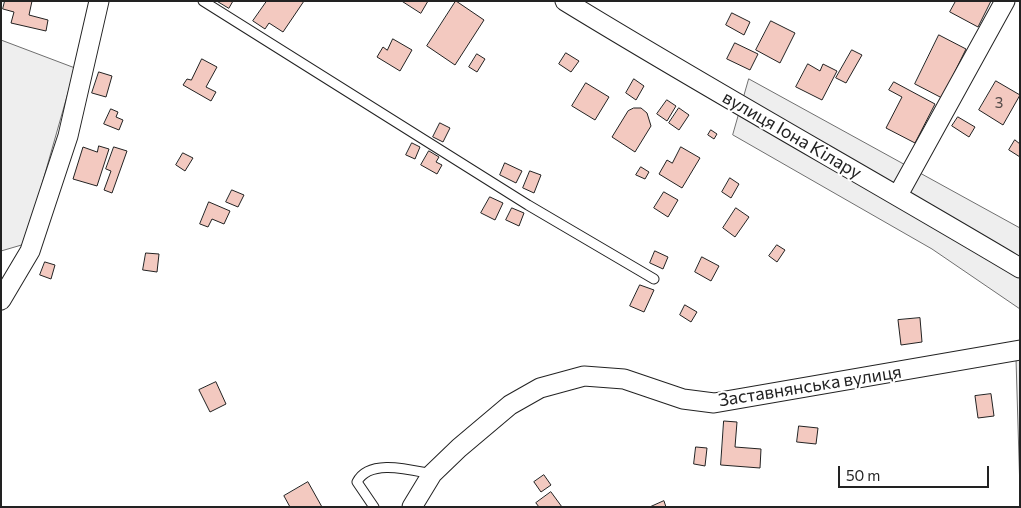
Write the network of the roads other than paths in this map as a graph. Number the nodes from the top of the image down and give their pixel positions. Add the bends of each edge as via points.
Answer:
1 (100, 1) edge
2 (203, 1) edge
3 (566, 1) edge
4 (1005, 1) edge
5 (898, 195) junction
6 (1020, 268) edge
7 (654, 279) dead end
8 (1, 300) edge
9 (1020, 350) edge
10 (432, 474) junction
11 (374, 507) edge
12 (412, 507) edge

1 - 8 street via 68,136 30,251
2 - 7 lane via 528,205
3 - 5 street, вулиця Іона Кілару via 682,73
4 - 5 street
5 - 6 street, вулиця Іона Кілару
9 - 10 street, Заставнянська вулиця via 714,403 683,399 624,380 584,376 540,388 510,405
10 - 11 lane via 382,468 370,470 357,482
10 - 12 street, Заставнянська вулиця

